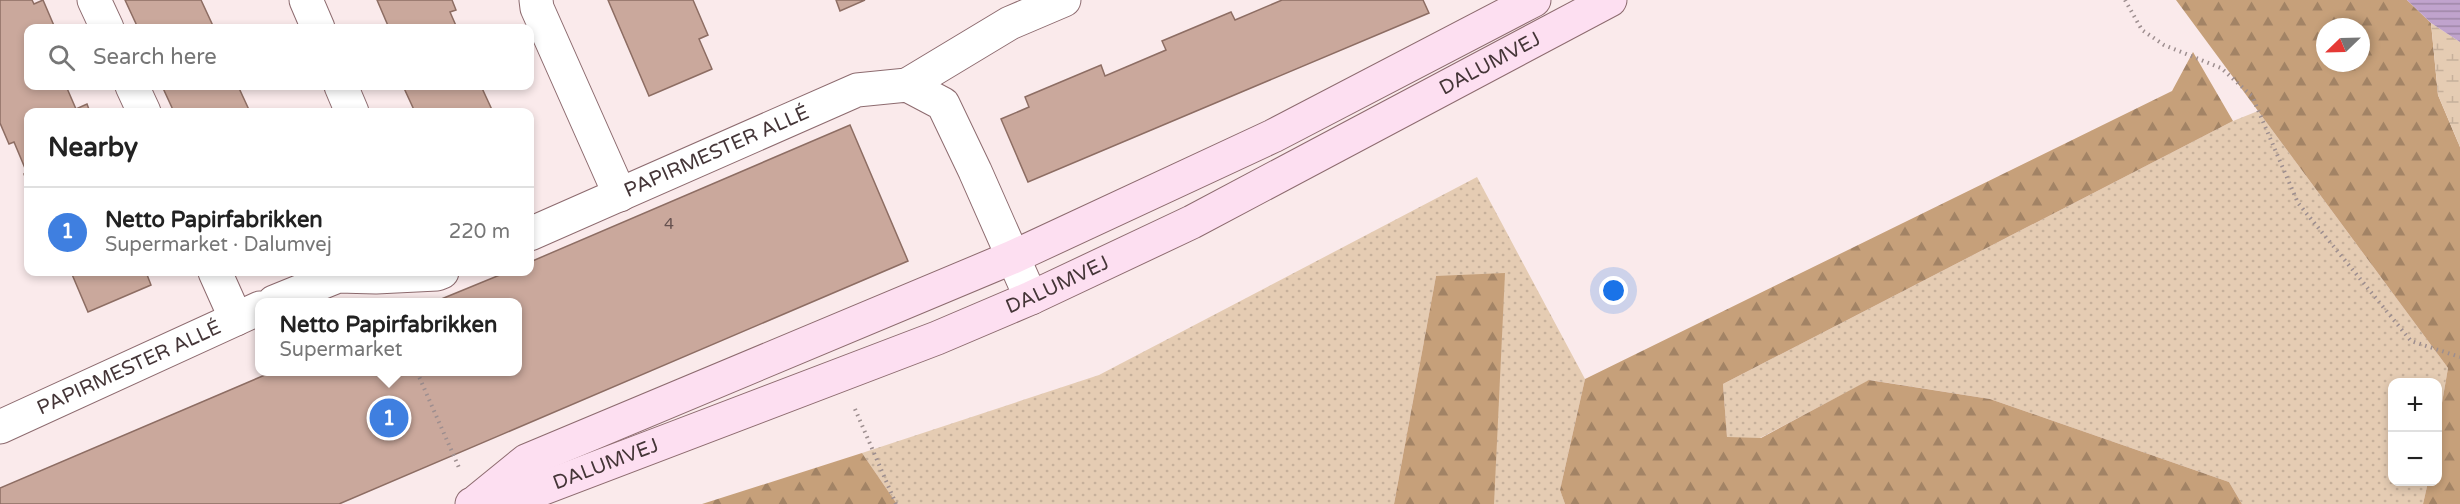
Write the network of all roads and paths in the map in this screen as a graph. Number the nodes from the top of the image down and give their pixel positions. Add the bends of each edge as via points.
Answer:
1 (94, 0) edge
2 (306, 0) edge
3 (536, 0) edge
4 (1065, 0) edge
5 (1534, 0) edge
6 (1610, 0) edge
7 (2125, 0) edge
8 (1005, 11) edge
9 (105, 24) edge
10 (316, 24) edge
11 (907, 86) junction
12 (134, 90) edge
13 (343, 90) edge
14 (142, 108) edge
15 (350, 108) edge
16 (620, 195) junction
17 (534, 232) edge
18 (1013, 257) junction
19 (218, 276) edge
20 (338, 276) edge
21 (338, 276) edge
22 (386, 276) edge
23 (286, 298) edge
24 (1031, 298) junction
25 (248, 314) edge
26 (2460, 357) edge
27 (840, 375) junction
28 (419, 376) edge
29 (0, 428) edge
30 (473, 503) edge
31 (896, 504) edge

1 - 9 street
2 - 10 street
3 - 16 street
4 - 8 street, PAPIRMESTER ALLÉ
5 - 18 street, DALUMVEJ via 1273,136
6 - 24 street, DALUMVEJ via 1191,222
7 - 26 path via 2142,30 2164,45 2221,68 2252,96 2298,203 2410,341
8 - 11 street, PAPIRMESTER ALLÉ
11 - 16 street, PAPIRMESTER ALLÉ via 857,90
11 - 18 street via 943,104
12 - 14 street
13 - 15 street
16 - 17 street, PAPIRMESTER ALLÉ
18 - 24 street
18 - 30 street, DALUMVEJ via 526,461
19 - 25 street
20 - 23 street
21 - 22 street
24 - 27 street, DALUMVEJ
25 - 29 street, PAPIRMESTER ALLÉ
27 - 30 street, DALUMVEJ via 541,489
27 - 31 path
28 - 30 path

